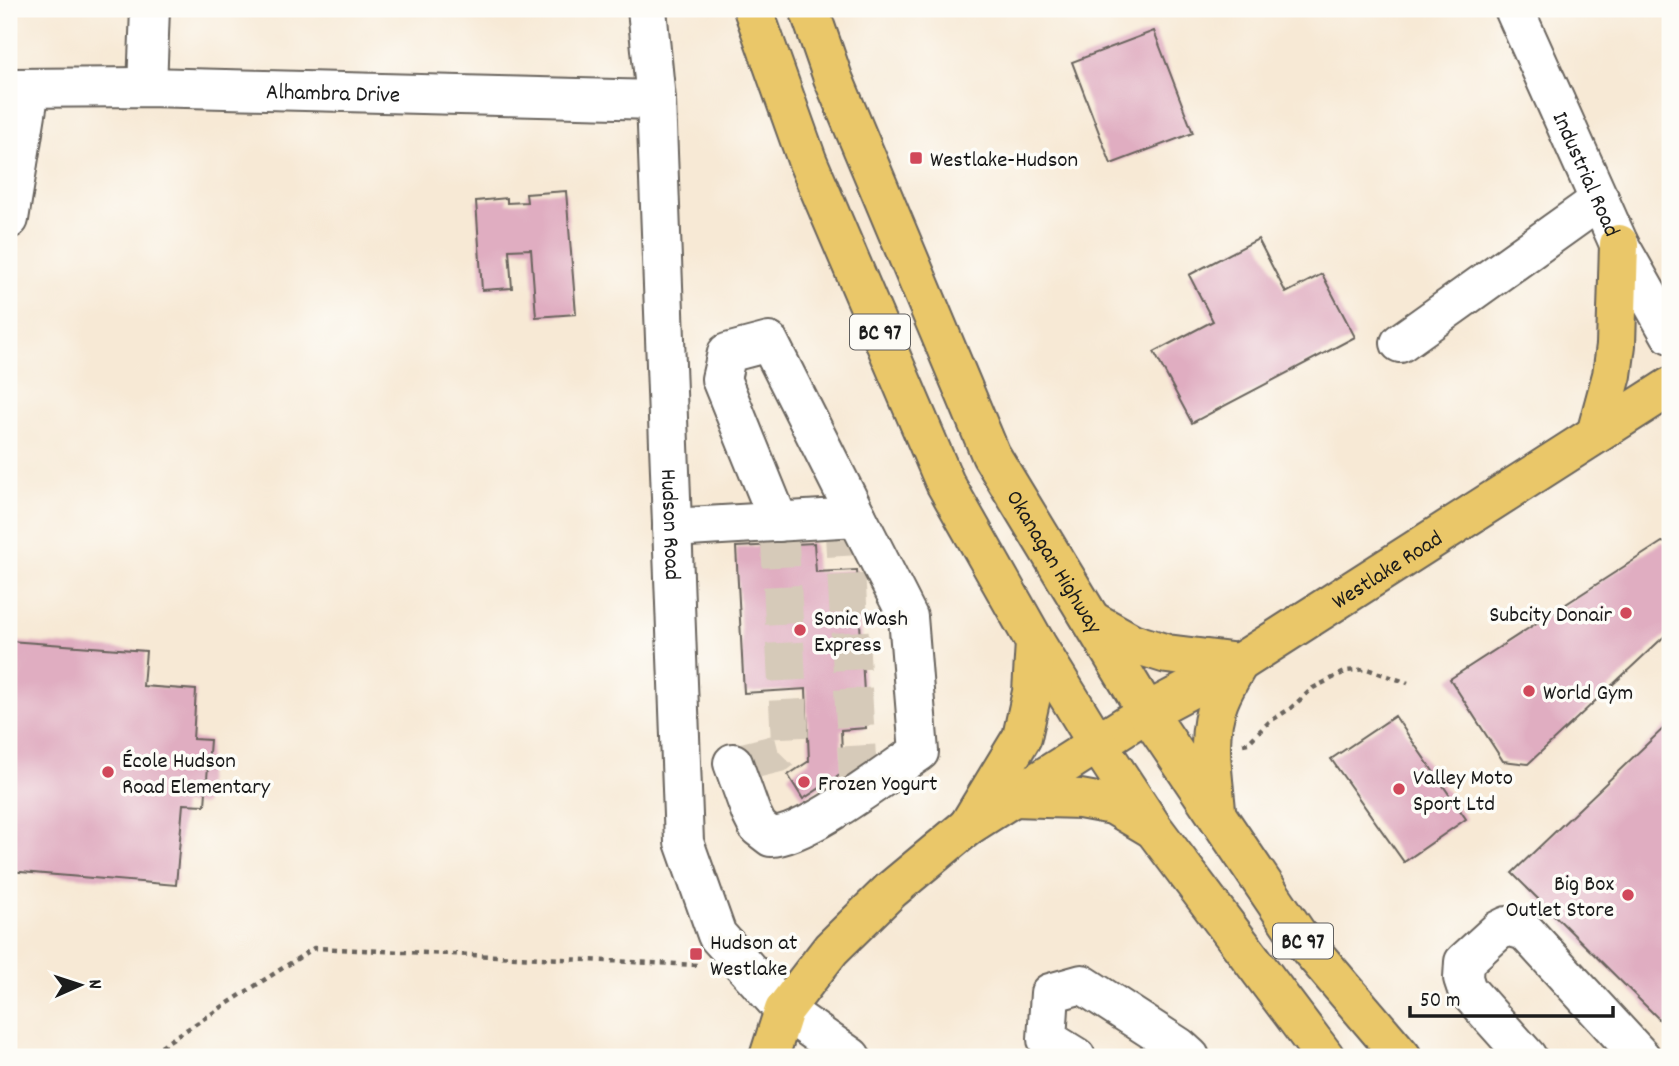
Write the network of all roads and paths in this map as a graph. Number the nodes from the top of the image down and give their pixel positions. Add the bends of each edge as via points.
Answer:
1 (150, 9) edge
2 (647, 9) edge
3 (753, 9) edge
4 (809, 9) edge
5 (1514, 9) edge
6 (147, 87) junction
7 (20, 89) edge
8 (656, 100) junction
9 (1600, 200) junction
10 (9, 219) edge
11 (1619, 244) junction
12 (1670, 334) edge
13 (1400, 343) dead end
14 (1670, 387) edge
15 (1596, 434) junction
16 (857, 517) junction
17 (779, 522) junction
18 (672, 528) junction
19 (1093, 621) junction
20 (1035, 642) junction
21 (1239, 663) junction
22 (1408, 683) dead end
23 (1147, 712) junction
24 (1242, 737) dead end
25 (1097, 743) junction
26 (733, 763) dead end
27 (1012, 797) junction
28 (1217, 815) junction
29 (968, 827) junction
30 (1153, 828) junction
31 (703, 965) dead end
32 (784, 1010) junction
33 (144, 1057) edge
34 (769, 1057) edge
35 (851, 1057) edge
36 (1076, 1057) edge
37 (1189, 1057) edge
38 (1325, 1057) edge
39 (1402, 1057) edge
40 (1527, 1057) edge
41 (1641, 1057) edge

1 - 6 street
2 - 8 street, Hudson Road
3 - 20 main road, BC 97 via 807,160 945,483
4 - 19 main road, Okanagan Highway / BC 97 via 991,455
5 - 9 street, Industrial Road
6 - 7 street, Alhambra Drive
6 - 8 street, Alhambra Drive
7 - 10 street
8 - 18 street, Hudson Road
9 - 11 street, Industrial Road
9 - 13 street
11 - 12 street, Industrial Road
11 - 15 main road via 1616,345
14 - 15 main road, Westlake Road
15 - 21 main road, Westlake Road
16 - 17 street
16 - 17 street via 769,342 727,353 721,379
16 - 26 street via 908,617 919,752 827,813 784,836 771,837 758,827
17 - 18 street
18 - 32 street, Hudson Road via 684,842 717,935
19 - 21 main road via 1132,643 1167,654
19 - 23 main road, Okanagan Highway / BC 97
20 - 25 main road, BC 97
20 - 29 main road via 1032,692 1022,737
21 - 23 main road, Westlake Road
21 - 28 main road via 1218,703 1212,731
22 - 24 path via 1367,669 1347,671 1313,688 1248,743 1242,745
23 - 25 main road, Westlake Road
23 - 28 main road, Okanagan Highway / BC 97
25 - 27 main road
25 - 30 main road, BC 97
27 - 29 main road
27 - 30 main road via 1080,799 1113,806
28 - 39 main road, Okanagan Highway / BC 97 via 1297,934
29 - 32 main road via 891,890 831,949
30 - 38 main road, BC 97
31 - 33 path via 314,948
32 - 34 main road
32 - 35 street, Hudson Road
36 - 37 street via 1047,1039 1050,993 1082,985
40 - 41 street via 1467,990 1463,978 1464,962 1507,926 1525,931

